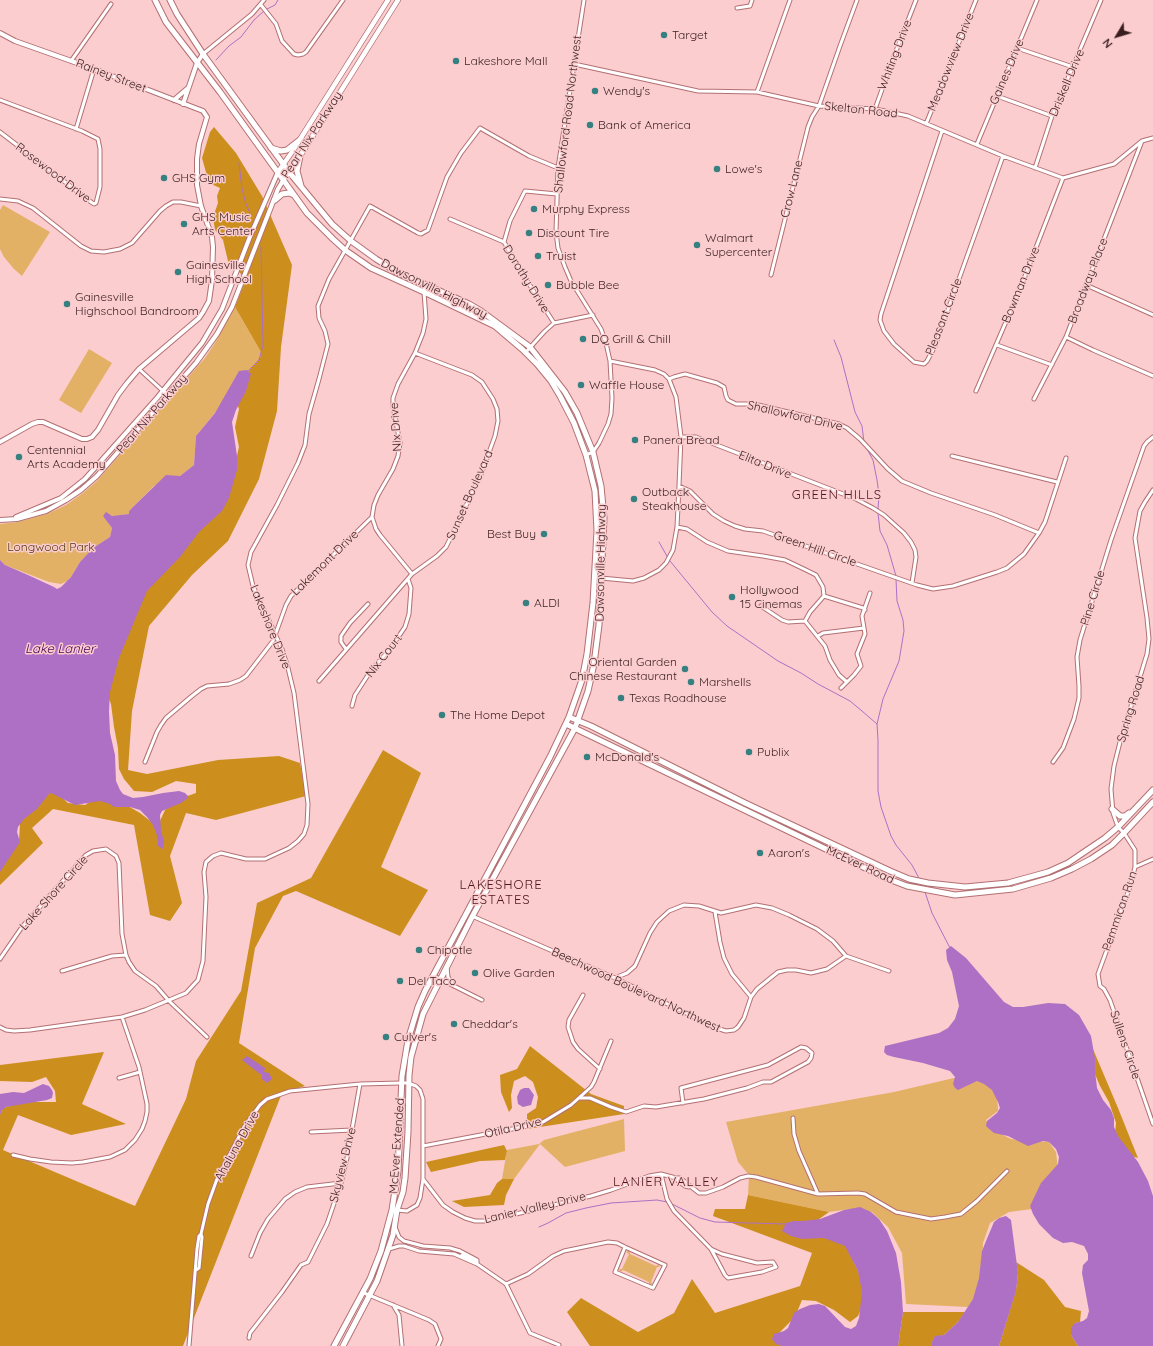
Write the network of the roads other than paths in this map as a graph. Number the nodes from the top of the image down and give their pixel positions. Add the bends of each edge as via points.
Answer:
1 (155, 0) edge
2 (170, 0) edge
3 (264, 0) edge
4 (343, 0) edge
5 (388, 0) edge
6 (398, 0) edge
7 (584, 0) edge
8 (752, 0) edge
9 (790, 0) edge
10 (857, 0) edge
11 (916, 0) edge
12 (976, 0) edge
13 (1037, 0) edge
14 (1101, 0) edge
15 (111, 4) dead end
16 (261, 5) junction
17 (737, 8) dead end
18 (0, 33) edge
19 (1018, 48) junction
20 (203, 54) junction
21 (71, 61) junction
22 (197, 63) junction
23 (574, 64) junction
24 (1074, 67) junction
25 (94, 69) junction
26 (188, 88) junction
27 (757, 92) junction
28 (997, 96) junction
29 (0, 100) edge
30 (174, 100) junction
31 (183, 104) junction
32 (819, 106) junction
33 (874, 109) junction
34 (1052, 116) junction
35 (926, 124) junction
36 (76, 129) junction
37 (942, 131) junction
38 (0, 132) edge
39 (1153, 138) edge
40 (301, 139) junction
41 (1142, 141) junction
42 (978, 144) junction
43 (271, 148) junction
44 (300, 156) junction
45 (1003, 156) junction
46 (283, 164) junction
47 (558, 168) junction
48 (1035, 168) junction
49 (278, 172) junction
50 (289, 172) junction
51 (1063, 178) junction
52 (284, 180) junction
53 (302, 188) junction
54 (557, 194) junction
55 (294, 195) junction
56 (0, 199) edge
57 (275, 200) junction
58 (201, 206) junction
59 (450, 219) dead end
60 (351, 241) junction
61 (504, 242) junction
62 (345, 250) junction
63 (771, 275) dead end
64 (426, 285) junction
65 (1086, 285) junction
66 (424, 292) junction
67 (1153, 314) edge
68 (593, 315) junction
69 (554, 323) junction
70 (1066, 337) junction
71 (996, 345) junction
72 (530, 347) junction
73 (526, 352) junction
74 (415, 353) junction
75 (610, 361) junction
76 (1052, 365) junction
77 (139, 369) junction
78 (1153, 376) edge
79 (669, 379) junction
80 (163, 390) junction
81 (976, 391) dead end
82 (169, 394) junction
83 (1034, 399) dead end
84 (681, 437) junction
85 (1153, 437) edge
86 (0, 442) edge
87 (593, 452) junction
88 (586, 455) junction
89 (952, 456) dead end
90 (1066, 458) dead end
91 (1057, 482) junction
92 (679, 486) junction
93 (1153, 490) edge
94 (372, 517) junction
95 (0, 520) edge
96 (8, 520) junction
97 (677, 527) junction
98 (1039, 533) junction
99 (412, 574) junction
100 (601, 578) junction
101 (408, 579) junction
102 (912, 583) junction
103 (870, 593) dead end
104 (824, 596) junction
105 (368, 604) dead end
106 (761, 606) dead end
107 (864, 610) junction
108 (805, 621) junction
109 (864, 628) junction
110 (276, 635) junction
111 (818, 636) junction
112 (346, 649) junction
113 (318, 681) dead end
114 (847, 682) junction
115 (842, 688) dead end
116 (352, 706) dead end
117 (569, 717) junction
118 (578, 720) junction
119 (566, 724) junction
120 (574, 728) junction
121 (145, 762) dead end
122 (1053, 762) dead end
123 (660, 769) junction
124 (705, 783) junction
125 (1152, 791) edge
126 (1153, 802) edge
127 (1112, 809) junction
128 (1118, 827) junction
129 (1124, 833) junction
130 (501, 850) junction
131 (507, 853) junction
132 (1153, 858) edge
133 (1135, 867) junction
134 (715, 912) junction
135 (467, 913) junction
136 (472, 917) junction
137 (126, 955) junction
138 (846, 956) junction
139 (0, 959) edge
140 (448, 964) junction
141 (889, 970) dead end
142 (62, 971) dead end
143 (434, 976) junction
144 (615, 978) junction
145 (440, 979) junction
146 (454, 986) junction
147 (1104, 989) joint
148 (583, 995) dead end
149 (752, 997) junction
150 (482, 1000) dead end
151 (169, 1001) junction
152 (122, 1017) junction
153 (0, 1027) edge
154 (207, 1037) dead end
155 (611, 1041) dead end
156 (600, 1069) junction
157 (140, 1072) junction
158 (119, 1078) dead end
159 (401, 1083) junction
160 (408, 1083) junction
161 (360, 1084) junction
162 (579, 1098) junction
163 (683, 1103) junction
164 (793, 1118) dead end
165 (1153, 1124) edge
166 (352, 1130) junction
167 (311, 1132) dead end
168 (423, 1146) junction
169 (13, 1155) dead end
170 (1007, 1171) dead end
171 (661, 1174) junction
172 (423, 1179) junction
173 (341, 1183) junction
174 (818, 1194) junction
175 (395, 1210) junction
176 (395, 1225) junction
177 (413, 1243) junction
178 (625, 1247) junction
179 (412, 1249) junction
180 (453, 1249) junction
181 (711, 1249) junction
182 (389, 1250) junction
183 (452, 1254) junction
184 (252, 1256) dead end
185 (468, 1257) junction
186 (506, 1284) junction
187 (364, 1293) junction
188 (370, 1296) junction
189 (393, 1305) junction
190 (249, 1338) dead end
191 (558, 1345) dead end
192 (189, 1346) edge
193 (334, 1346) edge
194 (343, 1346) edge
195 (402, 1346) edge
196 (438, 1346) edge

1 - 22 main road, Dawsonville Highway via 166,22
2 - 20 main road, Dawsonville Highway
3 - 16 street
4 - 16 street via 306,52 298,55 282,41 276,24
5 - 40 main road, Pearl Nix Parkway
6 - 44 main road, Pearl Nix Parkway
7 - 23 street, Shallowford Road Northwest
8 - 17 street via 750,6
9 - 27 street
10 - 32 street, Crow Lane
11 - 33 street, Whiting Drive
12 - 35 street, Meadowview Drive
13 - 19 street, Gaines Drive
14 - 24 street, Driskell Drive
15 - 21 street
16 - 20 street
18 - 21 street, Rainey Street
19 - 24 street
19 - 28 street, Gaines Drive
20 - 22 street
20 - 43 main road, Dawsonville Highway
21 - 25 street, Rainey Street
22 - 26 street
22 - 49 main road, Dawsonville Highway
23 - 27 street, Skelton Road via 698,91
23 - 47 street, Shallowford Road Northwest
24 - 34 street, Driskell Drive
25 - 30 street, Rainey Street
25 - 36 street
26 - 30 street
26 - 31 street
27 - 32 street, Skelton Road
28 - 34 street
28 - 42 street, Gaines Drive
29 - 36 street
30 - 31 street, Rainey Street
31 - 58 street, Rainey Street via 203,111 207,118 197,158 197,185
32 - 33 street, Skelton Road
32 - 63 street, Crow Lane via 808,127
33 - 35 street, Skelton Road via 908,116
34 - 48 street, Driskell Drive
35 - 37 street, Skelton Road
36 - 38 street, Rosewood Drive via 95,136 100,143 99,190 94,204
37 - 42 street, Skelton Road
37 - 45 street, Pleasant Circle via 880,320 884,331 894,344 914,362 924,364 935,346
39 - 41 street
40 - 43 main road via 287,150
40 - 46 main road, Pearl Nix Parkway
41 - 51 street via 1114,164
41 - 65 street, Broadway Place
42 - 45 street, Skelton Road
43 - 46 main road, Dawsonville Highway
44 - 50 main road, Pearl Nix Parkway
44 - 53 main road via 297,171
45 - 48 street, Skelton Road
46 - 49 main road, Pearl Nix Parkway
46 - 50 main road, Dawsonville Highway
47 - 54 street, Shallowford Road Northwest
47 - 60 street, Lakeshore Drive via 534,158 480,128 447,177 428,230 418,233 370,206
48 - 51 street, Skelton Road
49 - 52 main road, Dawsonville Highway
49 - 80 street, Pearl Nix Parkway via 222,309 202,343
50 - 52 main road, Pearl Nix Parkway
50 - 53 main road, Dawsonville Highway
51 - 71 street, Bowman Drive
52 - 55 main road, Dawsonville Highway
52 - 57 street, Pearl Nix Parkway
53 - 60 main road, Dawsonville Highway via 325,217
54 - 61 street via 525,190 510,221
54 - 68 street, Shallowford Road Northwest via 556,232 560,256 571,281
55 - 57 main road via 282,194
55 - 62 main road, Dawsonville Highway via 316,223
56 - 58 street via 18,201 33,208 81,246 98,252 120,250 132,243 160,210 173,202
57 - 82 street, Pearl Nix Parkway via 232,307 196,363
58 - 77 street, Rainey Street via 212,237 213,248 208,303 199,318
59 - 61 street, Dorothy Drive
60 - 62 street, Lakeshore Drive
60 - 64 main road, Dawsonville Highway via 395,271
61 - 69 street, Dorothy Drive
62 - 66 main road, Dawsonville Highway via 371,268
62 - 110 street, Lakeshore Drive via 318,306 319,318 328,344 309,414 305,445 249,559 253,586
64 - 66 street
64 - 72 main road, Dawsonville Highway via 485,313
65 - 67 street
65 - 70 street, Broadway Place
66 - 73 main road, Dawsonville Highway via 495,326
66 - 74 street, Nix Drive via 426,325
68 - 69 street
68 - 75 street, Shallowford Road Northwest via 606,343
69 - 72 street
70 - 76 street, Broadway Place
70 - 78 street
71 - 76 street
71 - 81 street, Bowman Drive
72 - 73 street
72 - 87 main road, Dawsonville Highway via 568,398 582,422
73 - 88 main road, Dawsonville Highway via 551,381 560,396
74 - 94 street, Nix Drive via 393,398 400,443 398,456 378,495
74 - 99 street, Sunset Boulevard via 478,378 493,398 498,421 480,477 450,540 440,553
75 - 79 street via 655,370
75 - 87 street, Shallowford Road Northwest via 611,414 604,434
76 - 83 street
77 - 80 street
77 - 86 street, Rainey Street via 118,395 98,430 90,438 82,439 43,422 32,424
79 - 84 street via 676,397
79 - 98 street, Shallowford Drive via 685,374 717,382 724,388 728,400 736,404 754,404 839,424 857,436 902,481
80 - 82 street
80 - 96 street, Pearl Nix Parkway via 81,483 61,498
82 - 96 street, Pearl Nix Parkway via 104,469 81,490 46,511
84 - 92 street
84 - 102 street, Elita Drive via 696,437 856,499 873,508 904,533 911,542 916,557
85 - 122 street, Pine Circle via 1144,446 1080,640 1077,657 1079,686 1074,719 1063,748
87 - 88 street
87 - 100 main road, Dawsonville Highway via 601,486 604,518
88 - 117 main road, Dawsonville Highway via 595,492 597,518 593,603 582,680
89 - 91 street
90 - 91 street, Green Hill Circle
91 - 98 street, Green Hill Circle
92 - 97 street
92 - 102 street, Green Hill Circle via 690,491 713,514 724,521 745,529 763,531
93 - 127 street, Spring Road via 1140,511 1135,538 1149,639 1147,654 1114,766
94 - 99 street via 380,535
94 - 110 street, Lakemont Drive via 291,596
95 - 96 street
97 - 100 street via 673,550 659,570 633,581
97 - 104 street via 687,529 728,552 785,560 816,575
98 - 102 street, Green Hill Circle via 1024,554 1007,568 997,572 942,589
99 - 101 street, Sunset Boulevard
100 - 118 main road, Dawsonville Highway via 594,664
101 - 112 street, Sunset Boulevard
101 - 116 street, Nix Court via 411,588 405,627 370,672 355,695
103 - 107 street
104 - 107 street
104 - 108 street
105 - 112 street via 341,636 341,642
106 - 108 street via 782,620
107 - 109 street
108 - 111 street
109 - 111 street via 823,633
109 - 114 street via 865,634 857,654 861,666
110 - 121 street, Lakemont Drive via 246,676 229,684 201,689 166,718 157,732
110 - 151 street, Lakeshore Drive via 294,693 308,804 306,829 294,844 265,859 246,859 221,853 206,862 205,940 201,972 198,980 186,994
111 - 114 street via 836,670
112 - 113 street, Sunset Boulevard
114 - 115 street
117 - 118 main road, McEver Road
117 - 119 main road, Dawsonville Highway
118 - 120 main road, Dawsonville Highway
118 - 124 main road, McEver Road
119 - 120 main road, McEver Road
119 - 130 main road, Dawsonville Highway
120 - 123 main road, McEver Road
120 - 131 main road, Dawsonville Highway
123 - 124 main road via 667,768
123 - 129 main road, McEver Road via 886,878 907,886 955,895 1013,889 1051,878 1091,859
124 - 128 main road, McEver Road via 890,872 909,879 965,887 1008,883 1048,872 1068,863
125 - 127 main road via 1125,816 1120,816
125 - 128 main road, McEver Road
126 - 129 main road, McEver Road
127 - 128 street, Spring Road
128 - 129 street, Spring Road
129 - 133 street, Pemmican Run via 1135,850
130 - 131 main road
130 - 135 main road, Dawsonville Highway
131 - 136 main road, Dawsonville Highway
132 - 133 street
133 - 147 street, Pemmican Run via 1132,884 1100,967 1100,986
134 - 138 street via 727,912 756,905 772,908 817,929 833,941
134 - 144 street via 692,905 684,905 669,912 657,922 650,933 635,966
134 - 149 street via 722,950 728,966
135 - 136 street, Beechwood Boulevard Northwest
135 - 143 main road, Dawsonville Highway
136 - 140 main road, Dawsonville Highway
136 - 144 street, Beechwood Boulevard Northwest
137 - 139 street, Lake Shore Circle via 122,934 119,863 111,852 99,849 86,855 15,936
137 - 142 street via 112,956
137 - 151 street, Lake Shore Circle via 135,971 156,986
138 - 141 street
138 - 149 street, Beechwood Boulevard Northwest via 827,969 811,973 791,970 778,972 762,983
140 - 145 main road, Dawsonville Highway
140 - 146 street via 448,977
143 - 145 street
143 - 159 main road, Dawsonville Highway via 425,991 411,1030
144 - 149 street, Beechwood Boulevard Northwest via 726,1031 734,1030 741,1024
145 - 146 street
145 - 160 main road, Dawsonville Highway via 420,1025 411,1057
146 - 150 street
147 - 165 street, Sullens Circle
148 - 156 street via 569,1020 568,1027 573,1042
151 - 152 street
151 - 154 street, Lake Shore Circle
152 - 153 street via 30,1030 14,1031
152 - 157 street
155 - 156 street, Otila Drive
156 - 162 street, Otila Drive via 591,1087
157 - 158 street
157 - 169 street via 147,1112 139,1134 124,1150 100,1160 72,1163 30,1160
159 - 160 street, Ahaluna Drive
159 - 161 street, Ahaluna Drive
159 - 175 main road, McEver Extended
160 - 168 street via 416,1086 422,1094
160 - 175 main road, Dawsonville Highway via 405,1178 403,1192
161 - 166 street, Skyview Drive
161 - 192 street, Ahaluna Drive via 290,1091 266,1099 244,1127 217,1179 208,1204 196,1270
162 - 163 street via 590,1098 626,1112 644,1106
162 - 168 street, Otila Drive via 538,1124
163 - 163 street via 771,1082 808,1062 812,1053 801,1047 768,1065 681,1088
164 - 174 street via 799,1151
166 - 167 street
166 - 173 street, Skyview Drive
168 - 172 street
170 - 174 street via 969,1208 960,1214 945,1218 931,1219 896,1212 865,1194
171 - 172 street, Lanier Valley Drive via 641,1178 590,1196 487,1221 475,1221 453,1212 443,1205
171 - 174 street via 680,1178 699,1193 706,1193 748,1176
171 - 181 street via 667,1199 674,1211
172 - 175 street via 417,1205 407,1211
173 - 184 street via 307,1188 285,1199 268,1219
173 - 190 street, Skyview Drive via 308,1262 301,1265 250,1333
175 - 176 main road, Dawsonville Highway
175 - 187 main road, Dawsonville Highway
176 - 177 street via 399,1237
176 - 182 main road, Dawsonville Highway
177 - 179 street
177 - 180 street
178 - 178 street via 665,1265 653,1288 615,1272
178 - 186 street via 608,1242 564,1251 528,1274
179 - 182 street via 399,1246
179 - 183 street
180 - 183 street
180 - 185 street
181 - 181 street via 757,1263 773,1262 776,1267 728,1278
182 - 188 main road, Dawsonville Highway
183 - 185 street
185 - 186 street via 477,1260 477,1264
186 - 191 street via 530,1333
187 - 188 street
187 - 193 main road, Dawsonville Highway
188 - 189 street
188 - 194 main road, Dawsonville Highway
189 - 195 street via 399,1315
189 - 196 street via 435,1324 441,1339

